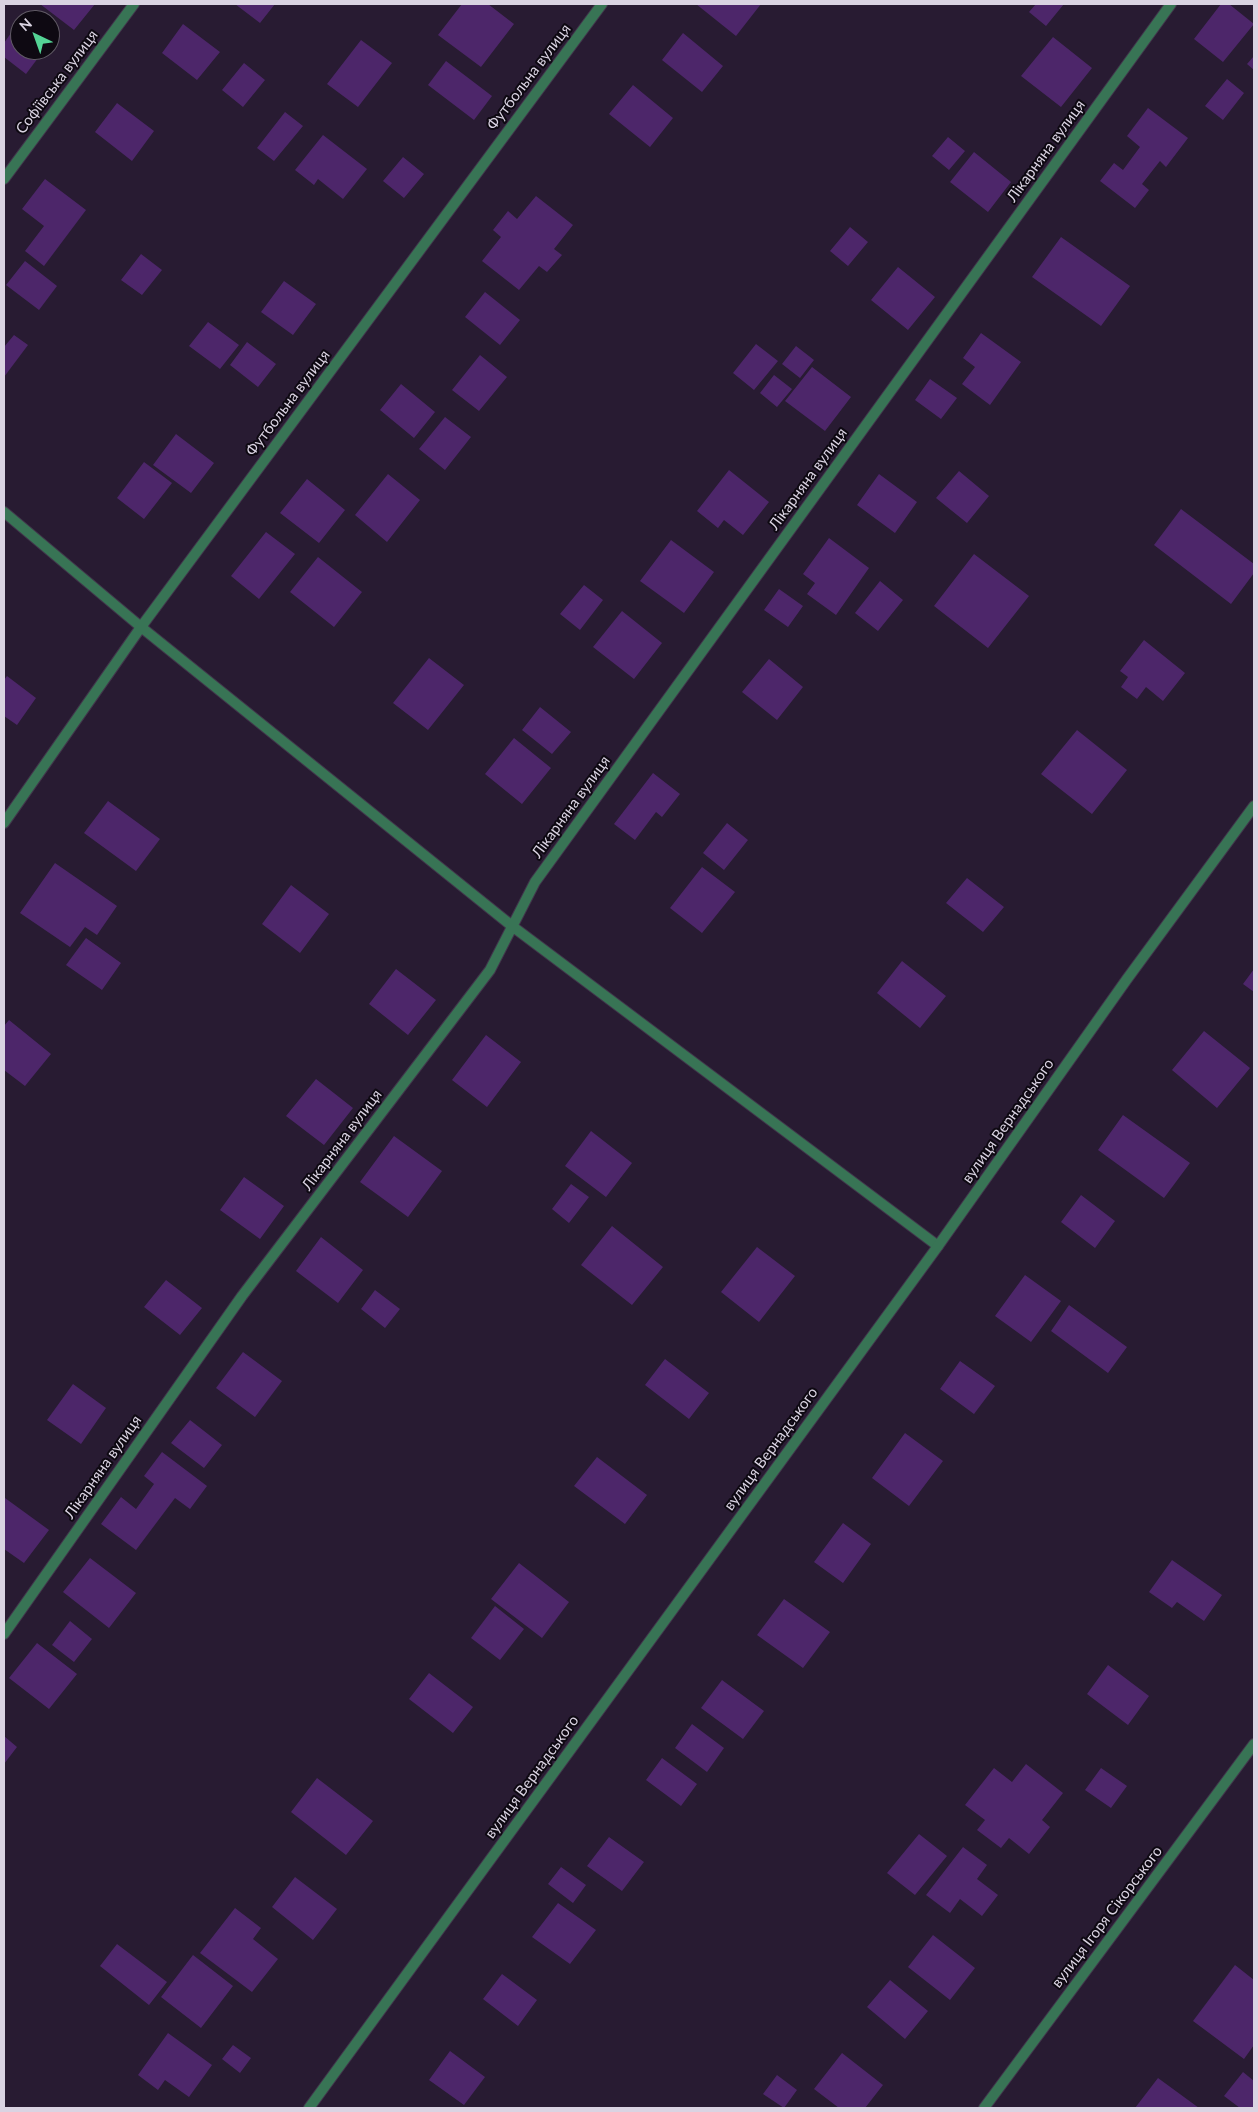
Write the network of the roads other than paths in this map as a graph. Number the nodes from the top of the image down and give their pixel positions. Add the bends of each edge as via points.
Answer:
1 (134, 4) edge
2 (602, 4) edge
3 (1171, 4) edge
4 (4, 179) edge
5 (4, 512) edge
6 (141, 626) junction
7 (1254, 806) edge
8 (4, 823) edge
9 (512, 926) junction
10 (938, 1246) junction
11 (4, 1634) edge
12 (1254, 1744) edge
13 (309, 2108) edge
14 (984, 2108) edge

1 - 4 street, Софіївська вулиця
2 - 6 street, Футбольна вулиця
3 - 9 street, Лікарняна вулиця via 540,874
5 - 6 street
6 - 8 street, Футбольна вулиця
6 - 9 street
7 - 10 street, вулиця Вернадського
9 - 10 street
9 - 11 street, Лікарняна вулиця via 490,970 242,1296
10 - 13 street, вулиця Вернадського
12 - 14 street, вулиця Ігоря Сікорського

